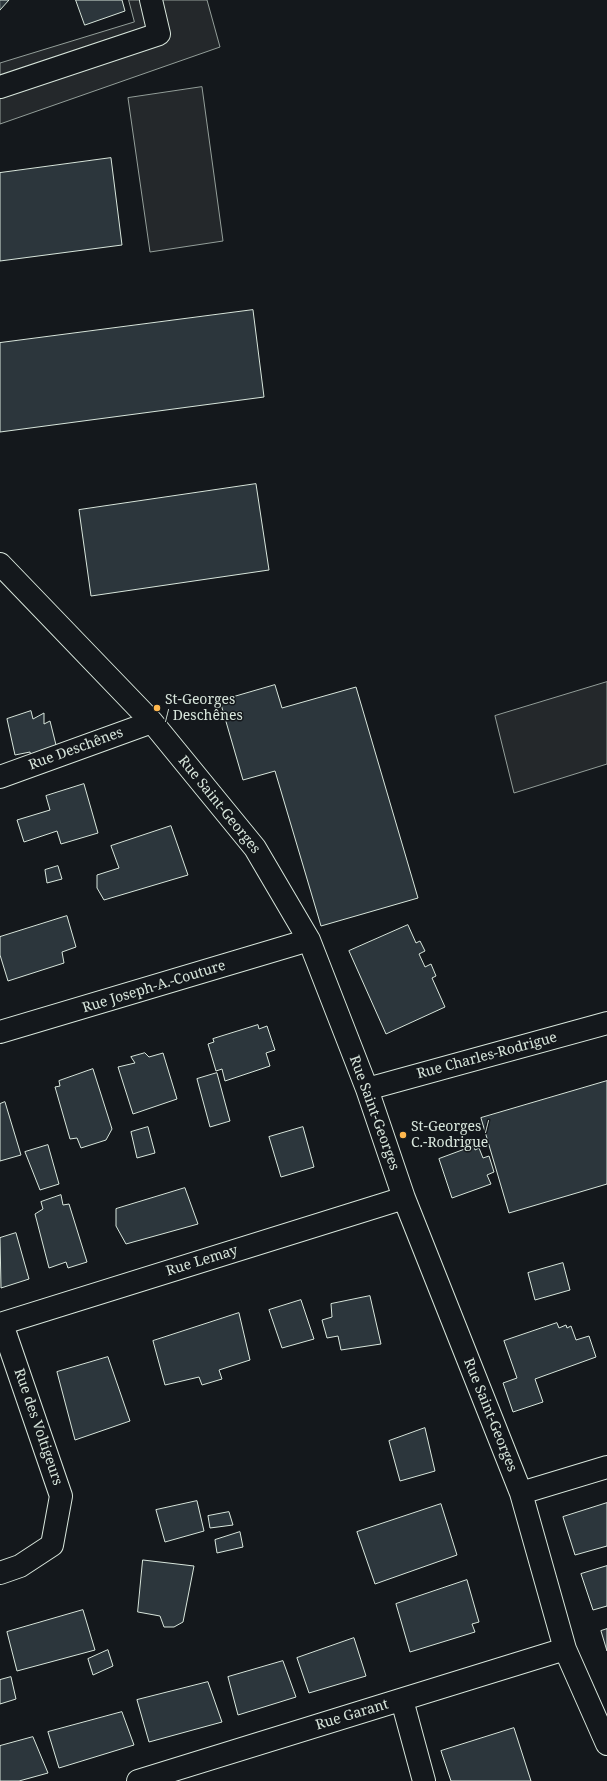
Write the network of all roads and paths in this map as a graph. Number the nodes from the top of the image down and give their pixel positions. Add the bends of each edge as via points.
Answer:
1 (151, 0) edge
2 (0, 87) edge
3 (0, 564) edge
4 (152, 722) junction
5 (0, 777) edge
6 (309, 940) junction
7 (607, 1023) edge
8 (0, 1032) edge
9 (367, 1089) junction
10 (404, 1198) junction
11 (1, 1324) edge
12 (607, 1467) edge
13 (521, 1493) junction
14 (0, 1573) edge
15 (566, 1649) junction
16 (402, 1700) junction
17 (607, 1744) edge
18 (138, 1781) edge
19 (424, 1781) edge

1 - 2 street via 159,34
3 - 4 street, Rue Saint-Georges
4 - 5 street, Rue Deschênes
4 - 6 street, Rue Saint-Georges via 255,848
6 - 8 street, Rue Joseph-A.-Couture
6 - 9 street, Rue Saint-Georges
7 - 9 street, Rue Charles-Rodrigue
9 - 10 street, Rue Saint-Georges
10 - 11 street, Rue Lemay
10 - 13 street, Rue Saint-Georges
11 - 14 street, Rue des Voltigeurs via 61,1496 52,1545 20,1566
12 - 13 street
13 - 15 street, Rue Saint-Georges
15 - 16 street, Rue Garant
15 - 17 street, Rue Saint-Georges
16 - 18 street, Rue Garant
16 - 19 street

